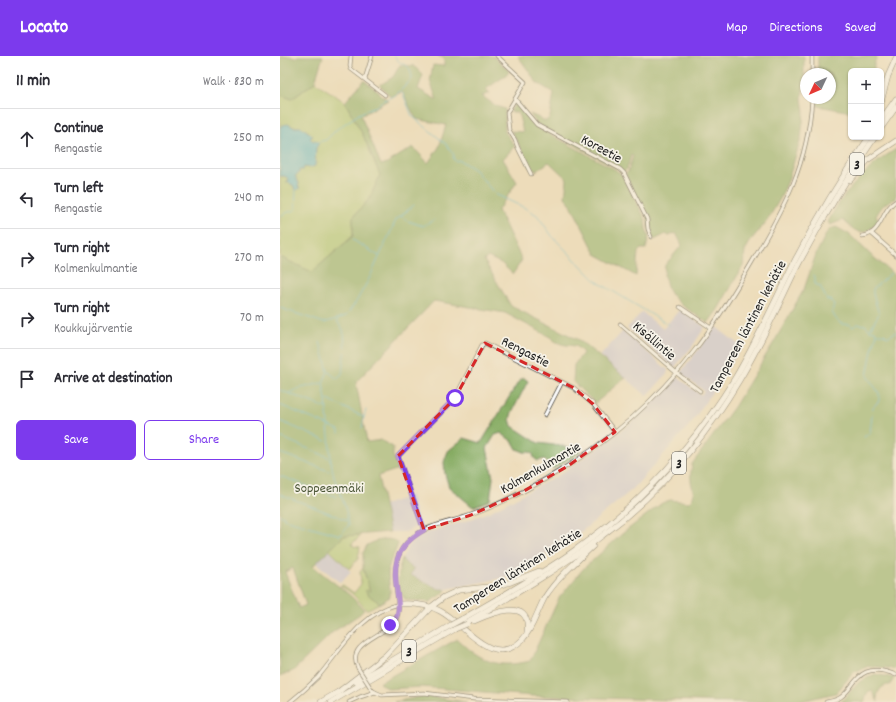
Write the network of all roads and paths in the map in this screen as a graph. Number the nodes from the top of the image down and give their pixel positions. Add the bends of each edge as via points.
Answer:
1 (351, 56) edge
2 (372, 56) edge
3 (497, 56) edge
4 (812, 56) edge
5 (896, 58) edge
6 (812, 68) edge
7 (365, 79) junction
8 (884, 91) edge
9 (385, 95) dead end
10 (515, 99) junction
11 (896, 99) edge
12 (811, 104) edge
13 (896, 107) edge
14 (884, 116) edge
15 (884, 124) edge
16 (865, 140) edge
17 (867, 140) edge
18 (873, 140) edge
19 (896, 141) edge
20 (860, 150) junction
21 (531, 174) dead end
22 (840, 191) junction
23 (896, 201) edge
24 (871, 233) junction
25 (862, 236) dead end
26 (651, 237) dead end
27 (896, 255) edge
28 (680, 307) dead end
29 (620, 324) dead end
30 (711, 328) junction
31 (676, 373) junction
32 (562, 382) junction
33 (700, 390) dead end
34 (545, 415) dead end
35 (615, 432) junction
36 (424, 530) junction
37 (603, 535) junction
38 (556, 563) junction
39 (399, 604) junction
40 (431, 607) junction
41 (465, 622) junction
42 (453, 627) junction
43 (526, 635) junction
44 (896, 675) edge
45 (373, 691) junction
46 (337, 693) junction
47 (474, 700) edge
48 (290, 702) edge
49 (321, 702) edge
50 (331, 702) edge
51 (349, 702) edge
52 (568, 702) edge
53 (826, 702) edge

1 - 7 street via 351,67
2 - 7 street
3 - 10 street via 525,82
4 - 6 street
5 - 8 highway
7 - 9 street
10 - 21 street via 508,112 509,130
10 - 26 street, Koreetie via 537,125 624,173 647,219
11 - 14 highway
12 - 30 street, Kolmenkulmantie via 805,148 796,179 784,205
13 - 15 highway
16 - 20 highway
17 - 20 highway, Tampereen läntinen kehätie / 3
18 - 22 highway, Tampereen läntinen kehätie / 3
19 - 22 highway via 869,159
20 - 38 highway, Tampereen läntinen kehätie / 3 via 810,232 735,378 702,427 660,477 623,512
22 - 37 highway, Tampereen läntinen kehätie / 3 via 796,270 756,352 721,408 664,480
23 - 24 street via 888,207 881,223
24 - 25 street
24 - 27 street
28 - 30 street
29 - 31 street, Kisällintie
30 - 31 street, Kolmenkulmantie
31 - 33 street, Kisällintie
31 - 35 street, Kolmenkulmantie
32 - 34 street
32 - 35 street, Rengastie via 588,400
32 - 36 street, Rengastie via 488,344 482,345 458,394 398,456
35 - 36 street, Kolmenkulmantie via 568,466 524,491 471,515
36 - 39 street, Kolmenkulmantie via 403,547 398,556 395,576
37 - 41 highway, Tampereen läntinen kehätie / 3 via 556,569
37 - 43 highway via 556,582 545,597
38 - 40 highway via 511,582 455,592
38 - 41 highway, Tampereen läntinen kehätie / 3
39 - 40 highway
39 - 45 street, bridge via 394,623 365,643 358,650 355,660
39 - 48 street via 384,608 365,621 312,683
40 - 43 highway via 490,648 511,648
40 - 46 highway via 385,656
41 - 42 highway, Tampereen läntinen kehätie / 3, bridge
41 - 43 highway via 500,611 516,610 526,619
42 - 46 highway, Tampereen läntinen kehätie / 3
42 - 50 highway, Tampereen läntinen kehätie / 3
44 - 53 street via 878,671 866,672 857,678 842,696
45 - 47 street via 386,695 424,693
45 - 51 street
46 - 49 highway, Tampereen läntinen kehätie / 3
47 - 52 street

